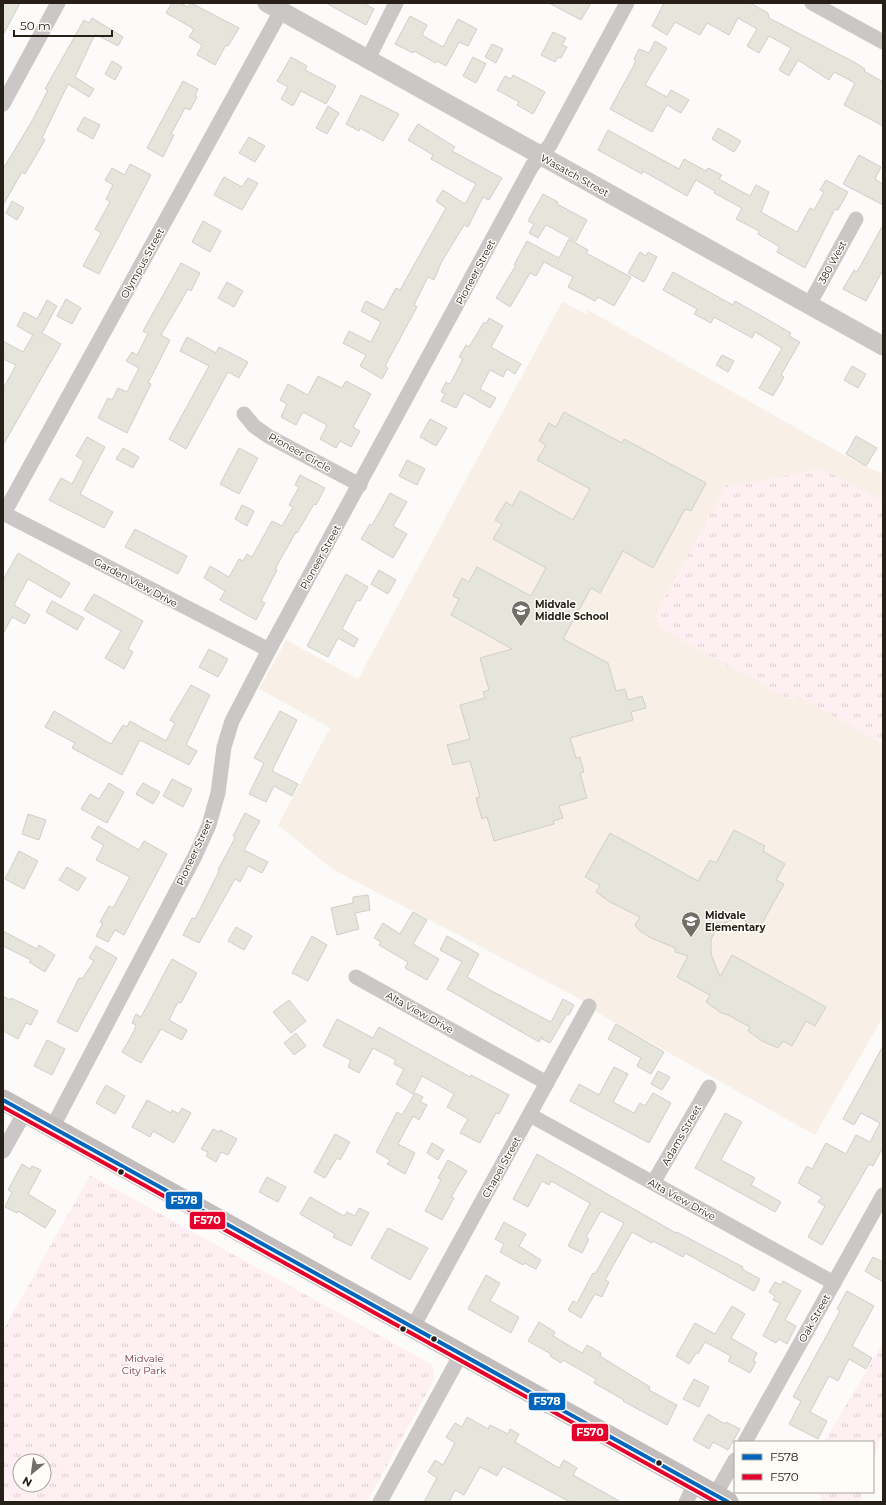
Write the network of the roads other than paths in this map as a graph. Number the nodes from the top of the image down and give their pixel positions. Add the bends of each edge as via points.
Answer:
1 (58, 3) edge
2 (396, 3) edge
3 (627, 3) edge
4 (812, 3) edge
5 (274, 7) edge
6 (883, 42) edge
7 (368, 59) junction
8 (3, 104) edge
9 (541, 156) junction
10 (856, 219) dead end
11 (809, 305) junction
12 (883, 346) edge
13 (244, 414) dead end
14 (360, 485) junction
15 (3, 514) edge
16 (269, 650) junction
17 (356, 977) dead end
18 (589, 1006) dead end
19 (547, 1083) junction
20 (709, 1087) dead end
21 (3, 1100) edge
22 (25, 1112) junction
23 (530, 1115) junction
24 (52, 1128) junction
25 (3, 1151) edge
26 (653, 1183) junction
27 (883, 1195) edge
28 (834, 1283) junction
29 (414, 1328) junction
30 (461, 1354) junction
31 (746, 1441) edge
32 (734, 1463) edge
33 (690, 1493) edge
34 (722, 1499) edge
35 (380, 1502) edge

1 - 8 street
2 - 7 street
3 - 9 street, Pioneer Street via 550,145
4 - 6 street
5 - 7 street, Wasatch Street
5 - 15 street, Olympus Street
7 - 9 street, Wasatch Street
9 - 11 street, Wasatch Street
9 - 14 street, Pioneer Street via 532,166
10 - 11 street, 380 West
11 - 12 street, Wasatch Street
13 - 14 street, Pioneer Circle via 254,426 268,436
14 - 16 street, Pioneer Street
15 - 16 street, Garden View Drive
16 - 24 street, Pioneer Street via 232,721 224,747 218,793 209,825 195,856
17 - 19 street, Alta View Drive
18 - 19 street, Chapel Street
19 - 23 street, Chapel Street
20 - 26 street, Adams Street
21 - 22 main road
22 - 24 main road
22 - 25 street
23 - 26 street, Alta View Drive
23 - 29 street, Chapel Street
24 - 29 main road
26 - 28 street, Alta View Drive
27 - 28 street, Oak Street
28 - 31 street, Oak Street
29 - 30 main road
30 - 33 main road
30 - 35 street
32 - 34 street
33 - 34 main road

